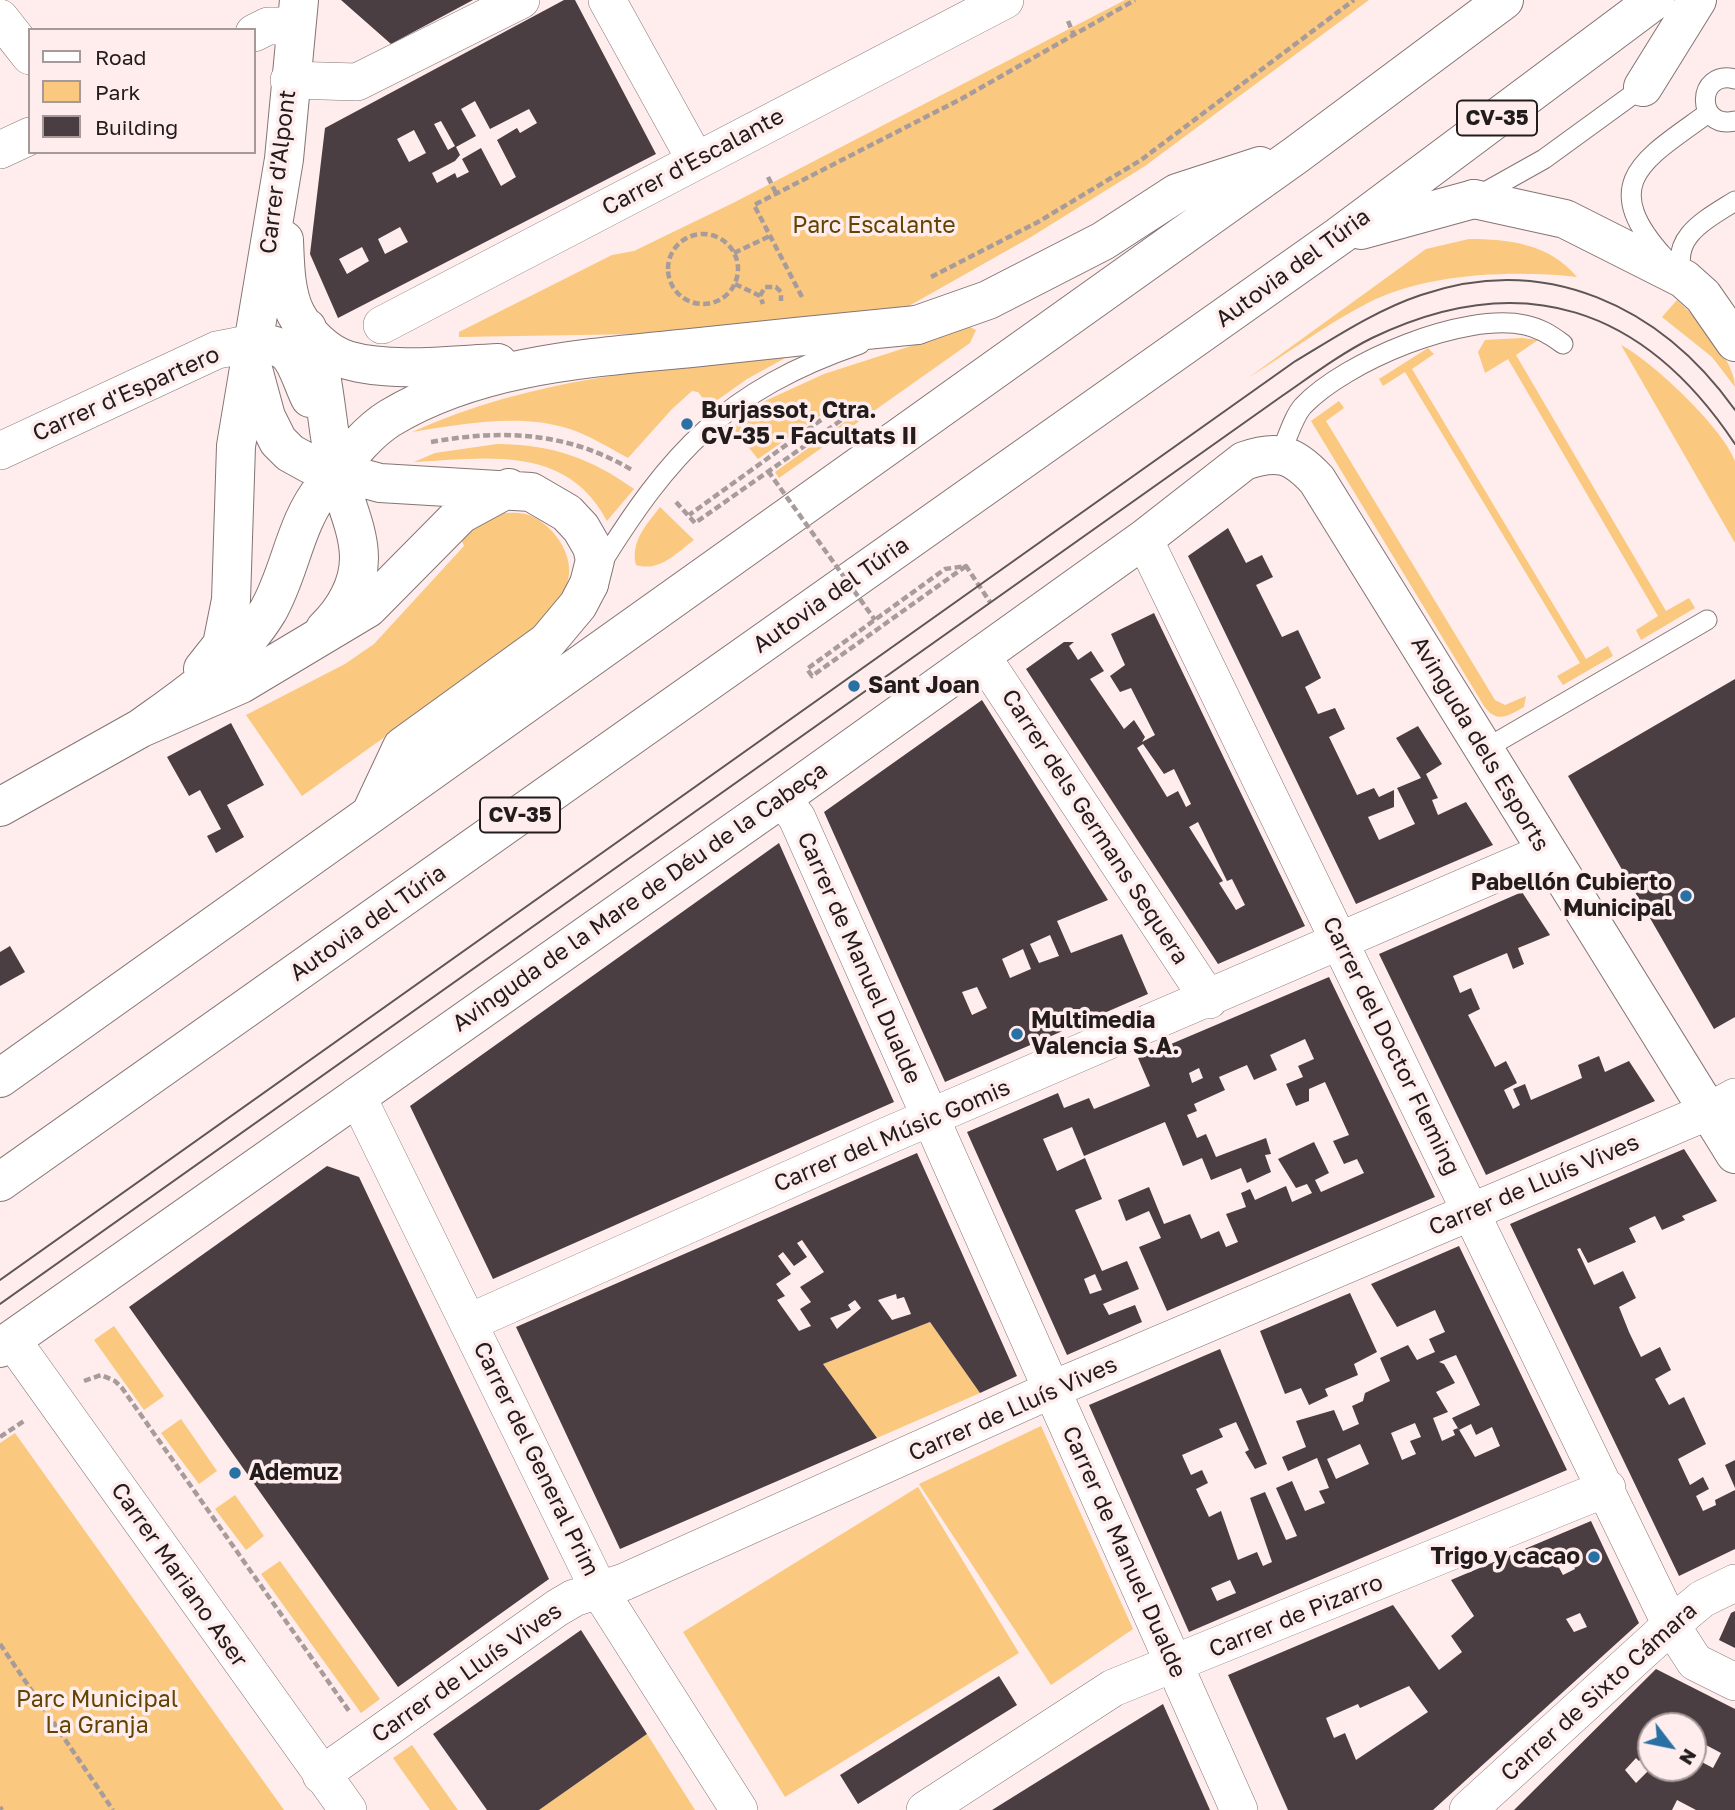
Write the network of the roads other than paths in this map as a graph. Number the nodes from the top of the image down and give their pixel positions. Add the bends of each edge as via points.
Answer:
1 (520, 0) edge
2 (607, 0) edge
3 (1005, 0) edge
4 (1504, 0) edge
5 (1655, 0) edge
6 (1697, 0) edge
7 (298, 13) edge
8 (0, 18) edge
9 (256, 32) edge
10 (28, 53) edge
11 (1735, 79) edge
12 (289, 80) junction
13 (1643, 87) joint
14 (1708, 113) junction
15 (1735, 121) edge
16 (28, 137) edge
17 (0, 150) edge
18 (1296, 155) junction
19 (284, 159) junction
20 (696, 161) junction
21 (1474, 199) junction
22 (1735, 201) edge
23 (1339, 236) junction
24 (1684, 279) junction
25 (382, 325) dead end
26 (917, 325) junction
27 (307, 328) junction
28 (1735, 342) edge
29 (1563, 344) dead end
30 (252, 351) junction
31 (581, 359) junction
32 (0, 451) edge
33 (1280, 454) junction
34 (333, 456) junction
35 (509, 488) junction
36 (1144, 539) junction
37 (589, 584) junction
38 (1707, 620) dead end
39 (316, 638) junction
40 (996, 644) junction
41 (141, 728) junction
42 (1485, 749) junction
43 (782, 799) junction
44 (0, 807) edge
45 (370, 815) junction
46 (1546, 852) junction
47 (1340, 942) junction
48 (1209, 1000) junction
49 (0, 1078) edge
50 (356, 1096) junction
51 (1722, 1104) edge
52 (930, 1118) junction
53 (1735, 1154) edge
54 (0, 1182) edge
55 (1472, 1211) junction
56 (470, 1322) junction
57 (6, 1344) edge
58 (1051, 1390) junction
59 (1607, 1488) junction
60 (1735, 1583) edge
61 (599, 1590) junction
62 (1671, 1625) junction
63 (1174, 1666) junction
64 (1735, 1682) edge
65 (321, 1776) junction
66 (348, 1810) edge
67 (739, 1810) edge
68 (925, 1810) edge
69 (1239, 1810) edge
70 (1468, 1810) edge

1 - 12 street via 357,82
2 - 20 street
3 - 20 street, Carrer d'Escalante
4 - 18 main road
5 - 23 main road, Autovia del Túria / CV-35
6 - 13 main road
7 - 9 street
7 - 12 main road, Carrer d'Alpont
8 - 10 street
11 - 14 lane via 1724,77 1710,83 1704,98
12 - 19 main road, Carrer d'Alpont
13 - 21 lane via 1544,159
14 - 15 lane via 1719,121
14 - 24 lane via 1645,161 1632,190 1638,227
16 - 17 street
18 - 26 main road via 1177,192 1103,241 988,300
18 - 45 main road
19 - 27 main road via 286,273 296,313
19 - 30 main road, Carrer d'Alpont
20 - 25 street, Carrer d'Escalante
21 - 23 main road
21 - 24 main road via 1565,219
22 - 24 lane via 1694,229 1684,242 1678,252
23 - 54 main road, Autovia del Túria / CV-35
24 - 28 main road via 1703,296
26 - 31 main road
26 - 37 lane via 786,374 712,422 678,454
27 - 31 main road via 326,349 347,360 372,363
27 - 34 main road via 320,361
29 - 33 lane via 1538,328 1508,323 1480,324 1412,342 1336,380 1302,407
30 - 32 street, Carrer d'Espartero via 217,350
30 - 34 main road via 272,343 292,356
30 - 41 main road, Carrer d'Alpont via 236,446 230,600 222,645 214,659
31 - 34 main road via 505,373 408,410
33 - 36 main road, Avinguda de la Mare de Déu de la Cabeça via 1244,461
33 - 42 main road, Avinguda dels Esports via 1301,463 1317,480
34 - 35 main road via 400,486
34 - 39 main road via 356,538 358,566 346,603
34 - 41 main road via 268,610 247,641 206,680
35 - 37 main road via 549,501 581,528 595,561
35 - 39 main road via 461,513 381,597
36 - 40 main road, Avinguda de la Mare de Déu de la Cabeça
36 - 47 street, Carrer del Doctor Fleming
37 - 45 main road via 547,642 402,747
38 - 42 lane
39 - 41 main road via 241,684
40 - 43 main road, Avinguda de la Mare de Déu de la Cabeça
40 - 48 street, Carrer dels Germans Sequera
41 - 44 main road
42 - 46 main road, Avinguda dels Esports
43 - 50 main road, Avinguda de la Mare de Déu de la Cabeça
43 - 52 street, Carrer de Manuel Dualde via 797,818
45 - 49 main road
46 - 47 street, Carrer del Músic Gomis
46 - 51 main road, Avinguda dels Esports
47 - 48 street, Carrer del Músic Gomis
47 - 55 street, Carrer del Doctor Fleming
48 - 52 street, Carrer del Músic Gomis
50 - 56 street, Carrer del General Prim
50 - 57 main road, Avinguda de la Mare de Déu de la Cabeça
51 - 53 main road, Avinguda dels Esports
51 - 55 street, Carrer de Lluís Vives
52 - 56 street, Carrer del Músic Gomis
52 - 58 street, Carrer de Manuel Dualde
55 - 58 street, Carrer de Lluís Vives
55 - 59 street, Carrer del Doctor Fleming
56 - 61 street, Carrer del General Prim
57 - 65 street, Carrer Mariano Aser
58 - 61 street, Carrer de Lluís Vives
58 - 63 street, Carrer de Manuel Dualde
59 - 62 street, Carrer del Doctor Fleming
59 - 63 street, Carrer de Pizarro
60 - 62 street, Carrer de Sixto Cámara via 1702,1599
61 - 65 street, Carrer de Lluís Vives via 557,1608
61 - 67 street, Carrer del General Prim
62 - 64 street, Carrer del Doctor Fleming via 1695,1662
62 - 70 street, Carrer de Sixto Cámara
63 - 68 street, Carrer de Pizarro via 1113,1688
63 - 69 street, Carrer de Manuel Dualde
65 - 66 street, Carrer Mariano Aser

